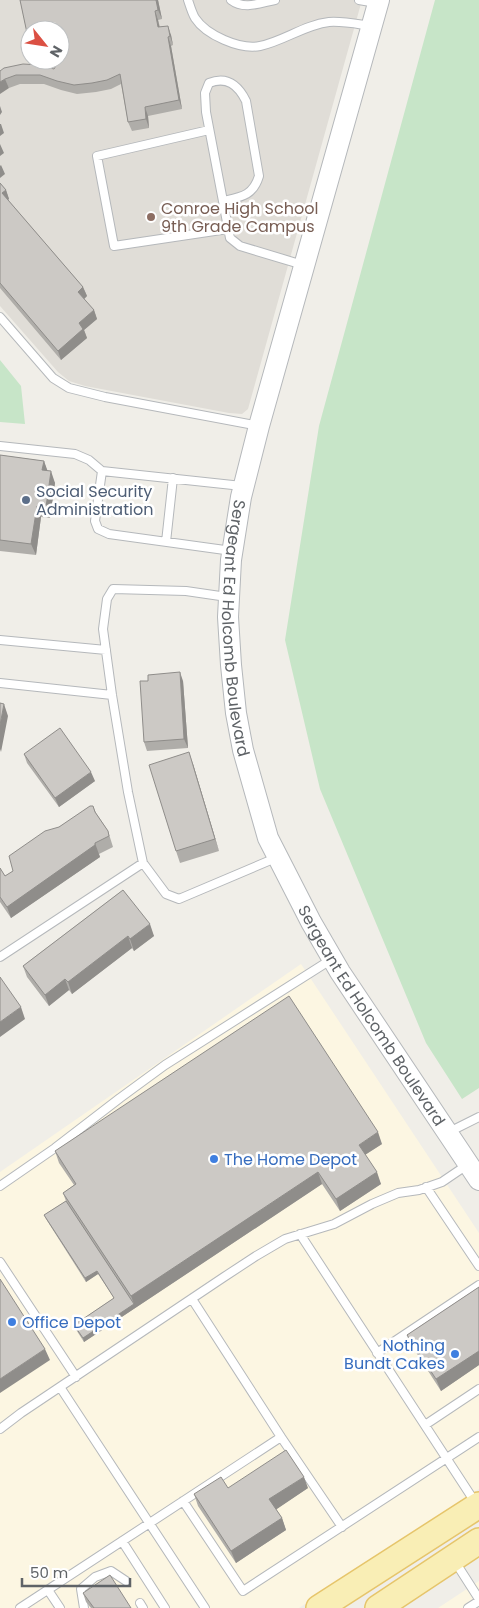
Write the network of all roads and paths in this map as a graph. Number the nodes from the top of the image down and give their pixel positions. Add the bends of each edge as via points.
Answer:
1 (188, 0) edge
2 (231, 0) edge
3 (275, 0) edge
4 (372, 1) edge
5 (372, 26) junction
6 (209, 130) junction
7 (223, 202) junction
8 (228, 229) junction
9 (305, 266) junction
10 (0, 317) edge
11 (259, 426) junction
12 (0, 446) edge
13 (102, 471) junction
14 (173, 478) junction
15 (244, 486) junction
16 (166, 542) junction
17 (232, 551) junction
18 (229, 597) junction
19 (0, 640) edge
20 (106, 650) junction
21 (0, 683) edge
22 (112, 695) junction
23 (278, 857) junction
24 (143, 863) junction
25 (0, 956) edge
26 (332, 960) junction
27 (479, 1117) edge
28 (448, 1133) junction
29 (474, 1172) edge
30 (0, 1186) edge
31 (426, 1187) junction
32 (300, 1234) junction
33 (0, 1262) edge
34 (479, 1266) edge
35 (479, 1285) edge
36 (192, 1299) junction
37 (377, 1352) junction
38 (76, 1377) junction
39 (60, 1387) junction
40 (479, 1390) edge
41 (425, 1425) junction
42 (0, 1429) edge
43 (282, 1437) junction
44 (479, 1438) edge
45 (447, 1458) junction
46 (183, 1501) junction
47 (478, 1505) edge
48 (150, 1523) junction
49 (342, 1527) junction
50 (122, 1541) junction
51 (479, 1541) edge
52 (453, 1558) junction
53 (126, 1581) dead end
54 (48, 1590) junction
55 (479, 1600) edge
56 (20, 1608) edge
57 (60, 1608) edge
58 (84, 1608) edge
59 (165, 1608) edge
60 (205, 1608) edge
61 (319, 1608) edge
62 (378, 1608) edge
63 (468, 1608) edge

1 - 5 lane via 195,18 203,27 226,41 241,45 258,46 328,22
2 - 3 lane via 250,6
4 - 5 street, Sergeant Ed Holcomb Boulevard
5 - 9 street, Sergeant Ed Holcomb Boulevard
6 - 7 lane
6 - 7 lane via 205,93 209,83 217,80 230,82 242,92 246,101 259,176 252,191
6 - 8 lane via 97,156 112,237 114,246
7 - 8 lane
8 - 9 lane via 230,238 240,246
9 - 11 street, Sergeant Ed Holcomb Boulevard
10 - 11 lane via 53,378 69,388 104,398
11 - 15 street, Sergeant Ed Holcomb Boulevard
12 - 13 lane via 75,454
13 - 14 lane
13 - 16 lane via 95,521 98,529 108,534
14 - 15 lane
14 - 16 lane
15 - 17 street, Sergeant Ed Holcomb Boulevard
16 - 17 lane
17 - 18 street, Sergeant Ed Holcomb Boulevard
18 - 20 lane via 186,591 113,589 107,599 103,629
18 - 23 street, Sergeant Ed Holcomb Boulevard via 236,713 268,838
19 - 20 lane
20 - 22 lane
21 - 22 lane
22 - 24 lane
23 - 24 lane via 178,899 166,894
23 - 26 street, Sergeant Ed Holcomb Boulevard
24 - 25 lane
26 - 28 street, Sergeant Ed Holcomb Boulevard
26 - 30 lane via 165,1065
27 - 28 lane
28 - 29 street, Sergeant Ed Holcomb Boulevard
29 - 31 lane
31 - 32 lane via 398,1193 334,1224
31 - 34 lane
32 - 36 lane via 258,1255
32 - 37 lane
33 - 38 lane
35 - 37 lane
36 - 38 lane
36 - 43 lane
37 - 41 lane
38 - 39 lane
39 - 42 lane
39 - 48 lane
40 - 41 lane
41 - 45 lane
43 - 46 lane
43 - 49 lane
44 - 45 lane
45 - 47 lane
45 - 49 lane
46 - 48 lane
46 - 49 lane via 243,1591
47 - 61 main road
48 - 50 lane
48 - 60 lane
50 - 54 lane
50 - 59 lane
51 - 52 main road
52 - 55 lane
52 - 62 main road
53 - 58 lane via 111,1571 95,1578 81,1589
54 - 56 lane
54 - 57 lane
55 - 63 lane

